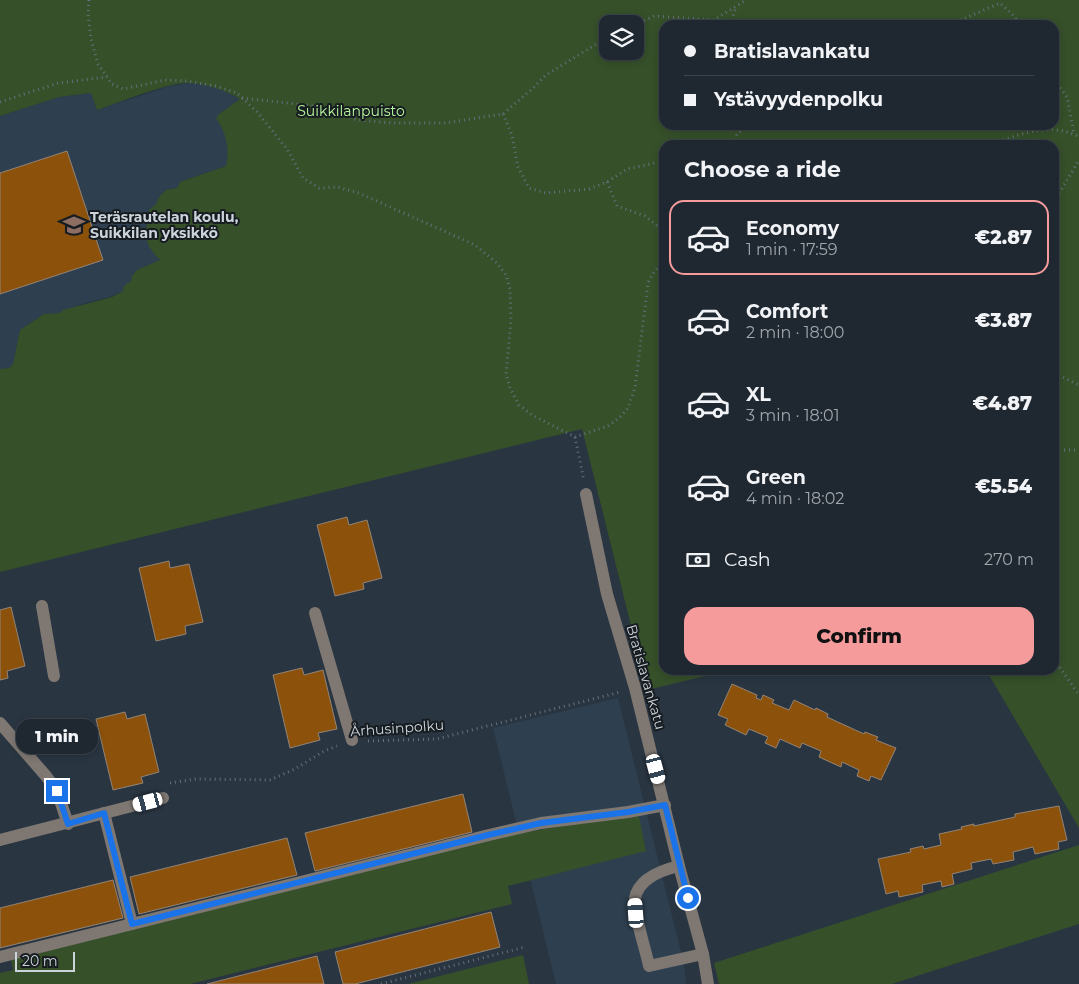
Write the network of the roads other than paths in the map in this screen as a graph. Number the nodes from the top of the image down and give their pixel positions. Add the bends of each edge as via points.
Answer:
1 (586, 494) road end
2 (42, 606) dead end
3 (315, 613) dead end
4 (54, 676) dead end
5 (0, 723) edge
6 (352, 740) road end
7 (163, 798) dead end
8 (665, 805) junction
9 (104, 813) junction
10 (68, 824) junction
11 (0, 840) edge
12 (679, 866) junction
13 (132, 924) junction
14 (704, 954) junction
15 (0, 957) edge
16 (708, 984) edge

1 - 8 street, Bratislavankatu via 607,594
2 - 4 street
3 - 6 street
5 - 10 street via 57,791
7 - 9 street
8 - 12 street, Bratislavankatu
8 - 13 street via 541,823
9 - 10 street
9 - 13 street
10 - 11 street
12 - 14 street, Bratislavankatu
12 - 14 street via 650,877 635,898 650,966
13 - 15 street
14 - 16 street, Bratislavankatu

